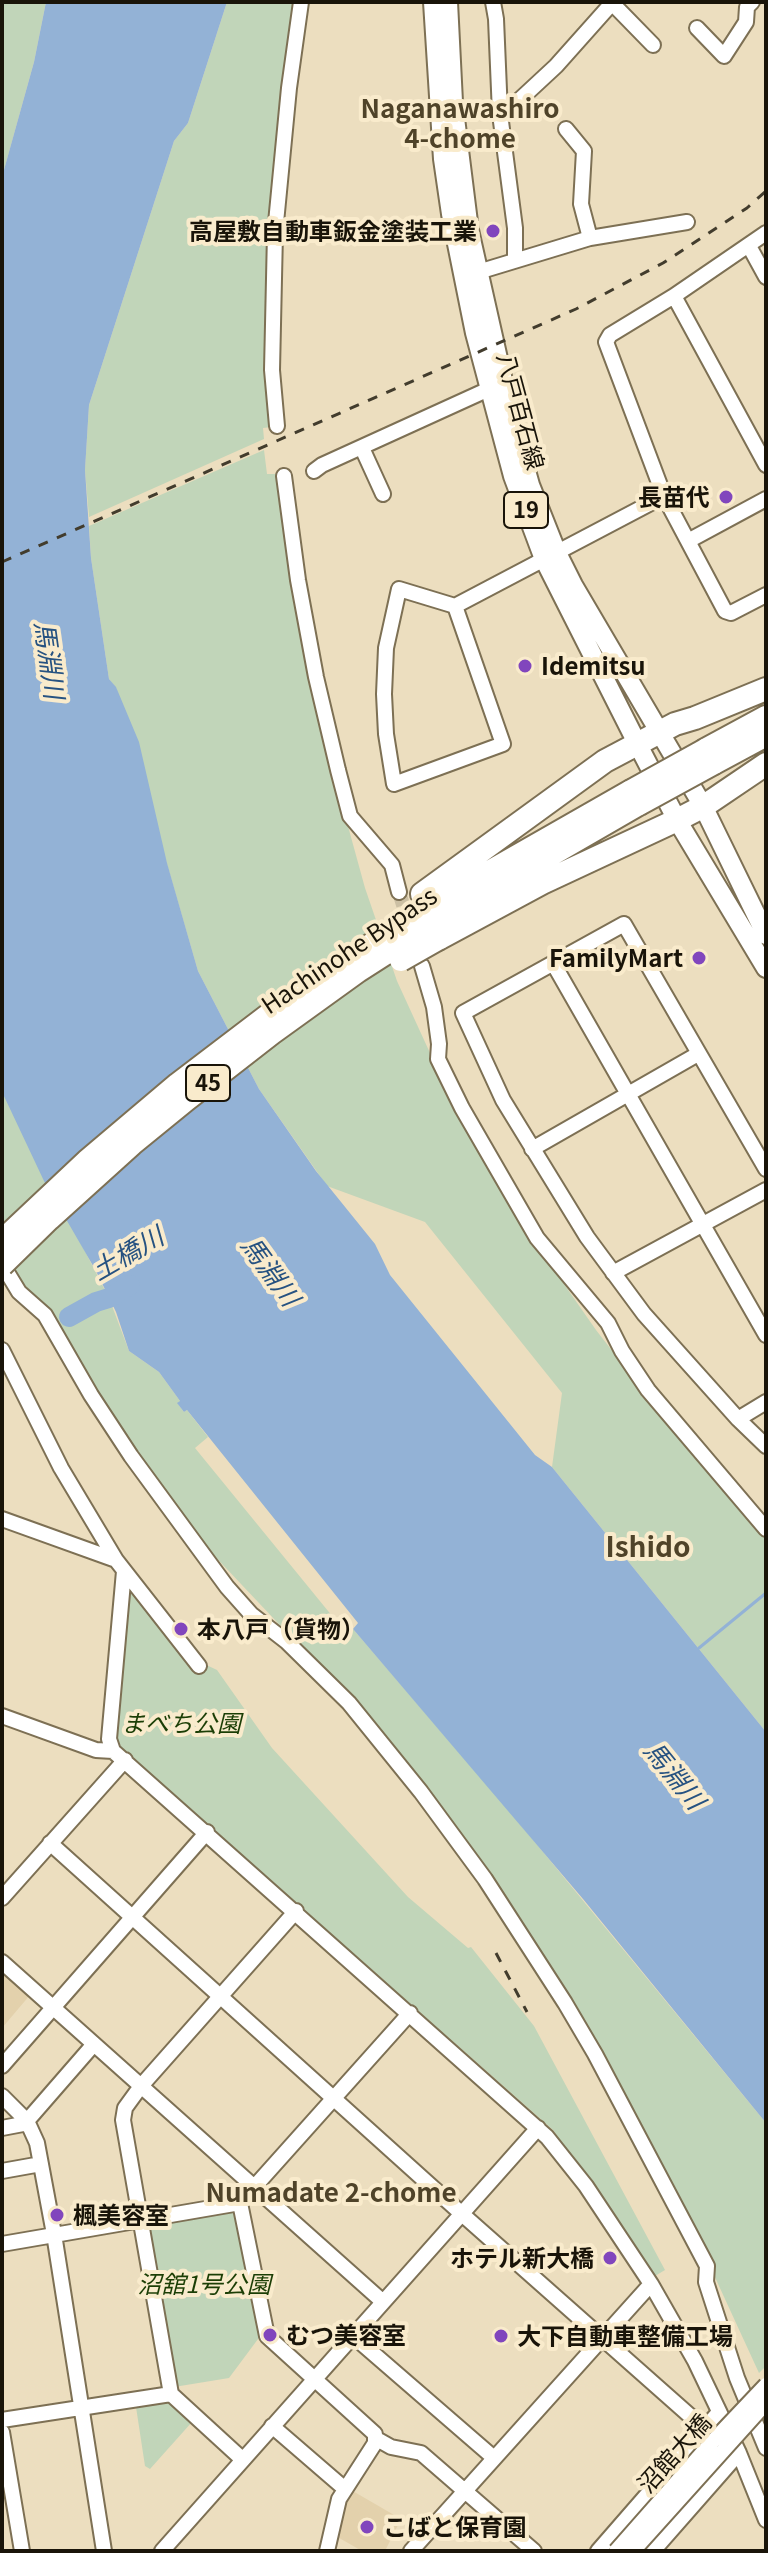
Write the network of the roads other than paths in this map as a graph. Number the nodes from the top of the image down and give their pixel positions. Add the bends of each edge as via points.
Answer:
1 (301, 2) edge
2 (433, 2) edge
3 (448, 2) edge
4 (493, 2) edge
5 (613, 2) edge
6 (752, 2) edge
7 (697, 28) dead end
8 (653, 45) dead end
9 (500, 114) junction
10 (566, 129) dead end
11 (687, 222) dead end
12 (766, 233) edge
13 (590, 238) junction
14 (749, 246) junction
15 (515, 259) junction
16 (478, 272) junction
17 (766, 277) edge
18 (674, 296) junction
19 (489, 389) junction
20 (277, 426) dead end
21 (362, 448) junction
22 (766, 465) edge
23 (314, 471) dead end
24 (284, 476) dead end
25 (383, 494) dead end
26 (664, 496) junction
27 (766, 499) edge
28 (688, 541) junction
29 (550, 556) junction
30 (766, 595) edge
31 (455, 606) junction
32 (766, 689) edge
33 (766, 717) edge
34 (657, 732) junction
35 (766, 735) edge
36 (637, 743) junction
37 (710, 756) junction
38 (766, 764) edge
39 (703, 806) junction
40 (677, 820) junction
41 (399, 892) tunnel mouth
42 (430, 916) junction
43 (766, 935) edge
44 (553, 963) junction
45 (422, 966) dead end
46 (766, 968) edge
47 (698, 1054) junction
48 (627, 1094) junction
49 (532, 1149) junction
50 (766, 1169) edge
51 (766, 1190) edge
52 (703, 1225) junction
53 (2, 1241) edge
54 (2, 1264) edge
55 (613, 1273) junction
56 (766, 1335) edge
57 (2, 1350) edge
58 (766, 1402) edge
59 (738, 1419) junction
60 (766, 1446) edge
61 (2, 1519) edge
62 (766, 1529) edge
63 (120, 1566) junction
64 (199, 1666) dead end
65 (2, 1716) edge
66 (119, 1755) junction
67 (207, 1832) junction
68 (50, 1843) junction
69 (2, 1898) edge
70 (296, 1911) junction
71 (132, 1917) junction
72 (2, 1962) edge
73 (221, 1997) junction
74 (53, 2007) junction
75 (410, 2013) junction
76 (94, 2044) junction
77 (2, 2066) edge
78 (141, 2086) junction
79 (2, 2096) edge
80 (334, 2099) junction
81 (27, 2121) junction
82 (2, 2128) edge
83 (538, 2128) junction
84 (41, 2164) junction
85 (2, 2171) edge
86 (254, 2188) junction
87 (240, 2203) junction
88 (462, 2214) junction
89 (140, 2220) junction
90 (54, 2234) junction
91 (2, 2244) edge
92 (651, 2284) junction
93 (382, 2301) junction
94 (352, 2335) junction
95 (601, 2338) junction
96 (315, 2379) junction
97 (766, 2385) edge
98 (171, 2394) junction
99 (766, 2403) edge
100 (83, 2410) junction
101 (719, 2412) junction
102 (2, 2420) edge
103 (272, 2426) junction
104 (706, 2430) junction
105 (2, 2432) edge
106 (375, 2438) junction
107 (766, 2448) edge
108 (739, 2453) junction
109 (494, 2458) junction
110 (4, 2459) edge
111 (242, 2459) junction
112 (345, 2489) junction
113 (465, 2490) junction
114 (766, 2520) edge
115 (22, 2551) edge
116 (104, 2551) edge
117 (162, 2551) edge
118 (327, 2551) edge
119 (411, 2551) edge
120 (534, 2551) edge
121 (598, 2551) edge
122 (616, 2551) edge
123 (633, 2551) edge
124 (653, 2551) edge

1 - 20 street via 275,233 272,370
2 - 19 main road, 八戸百石線 / 19 via 443,159
3 - 16 main road, 八戸百石線 / 19 via 458,156
4 - 9 street
5 - 8 street
5 - 9 street via 556,66
6 - 7 street via 724,56
9 - 15 street
10 - 13 street via 584,151 581,204
11 - 13 street
12 - 14 street
13 - 15 street
14 - 17 street
14 - 18 street
15 - 16 street
16 - 29 main road, 八戸百石線 / 19
18 - 22 street
18 - 26 street via 606,342
19 - 21 street
19 - 29 main road, 八戸百石線 / 19 via 513,476
21 - 23 street
21 - 25 street
24 - 41 street via 322,705 350,816 392,865
26 - 28 street
26 - 29 street
27 - 28 street
28 - 30 street via 725,611 731,613
29 - 31 street
29 - 34 main road, 八戸百石線 / 19
29 - 36 main road, 八戸百石線 / 19
31 - 31 street via 399,589 386,648 384,694 394,784 503,744
32 - 34 highway
33 - 37 highway, Hachinohe Bypass / 45
34 - 36 highway
34 - 39 main road, 八戸百石線 / 19
35 - 37 highway, Hachinohe Bypass / 45
36 - 40 main road, 八戸百石線 / 19
36 - 42 highway via 605,761
37 - 42 highway, Hachinohe Bypass / 45, bridge
38 - 39 highway
39 - 40 highway
39 - 43 main road, 八戸百石線 / 19
40 - 42 highway via 542,883
40 - 46 main road, 八戸百石線 / 19
42 - 53 highway, Hachinohe Bypass / 45, bridge via 341,952 142,1114
42 - 54 highway, Hachinohe Bypass / 45, bridge via 132,1144
44 - 47 street via 624,924
44 - 48 street
44 - 49 street via 463,1013
45 - 62 street via 434,1007 438,1059 537,1238 608,1323 648,1390
47 - 48 street
47 - 50 street
48 - 49 street
48 - 52 street
49 - 55 street
51 - 52 street
52 - 55 street
52 - 56 street
54 - 107 street via 19,1292 45,1315 131,1456 244,1596 251,1614 329,1683 421,1792 485,1879 595,2054 707,2266 706,2282 737,2378
55 - 59 street
57 - 63 street via 61,1468
58 - 59 street
59 - 60 street
61 - 63 street
63 - 64 street
63 - 66 street via 109,1739
65 - 66 street
66 - 67 street
66 - 68 street
67 - 70 street
67 - 71 street
68 - 69 street
68 - 71 street
70 - 73 street
70 - 75 street
71 - 73 street
71 - 74 street
72 - 74 street
73 - 78 street
73 - 80 street
74 - 76 street
74 - 77 street
75 - 80 street
75 - 83 street
76 - 78 street
76 - 81 street
78 - 86 street
78 - 89 street via 123,2120
79 - 81 street
80 - 86 street
80 - 88 street
81 - 82 street
81 - 84 street
83 - 88 street
83 - 92 street via 586,2186
84 - 85 street
84 - 90 street
86 - 87 street
86 - 93 street
87 - 89 street
87 - 96 street via 267,2336
88 - 93 street
88 - 95 street
89 - 90 street
89 - 98 street
90 - 91 street
90 - 100 street
92 - 95 street
92 - 101 street
93 - 94 street
94 - 96 street
94 - 109 street
95 - 104 street
95 - 109 street
96 - 103 street
96 - 106 street
97 - 122 street, 沼館大橋, bridge
98 - 100 street
98 - 111 street
99 - 123 street, 沼館大橋, bridge
100 - 102 street
100 - 116 street
101 - 104 street
101 - 108 street
103 - 111 street
103 - 112 street
104 - 121 street
105 - 110 street
106 - 112 street
106 - 113 street via 421,2453
108 - 114 street
108 - 124 street
109 - 113 street
110 - 115 street
111 - 117 street
112 - 118 street
113 - 119 street
113 - 120 street

